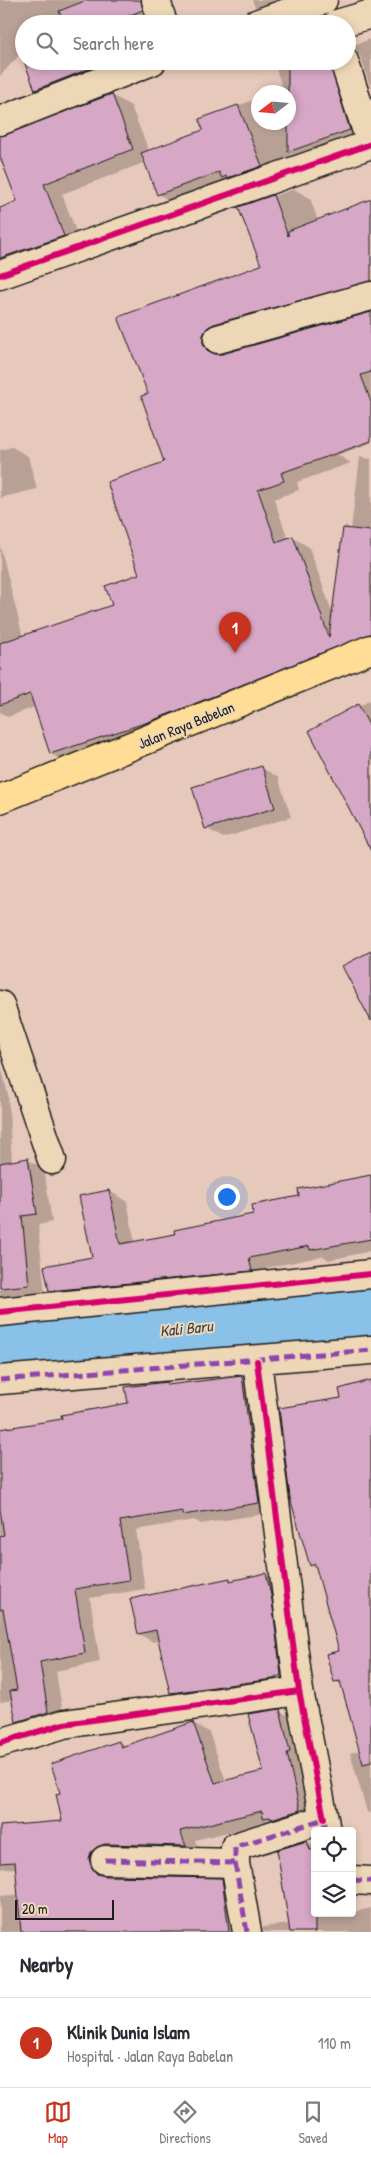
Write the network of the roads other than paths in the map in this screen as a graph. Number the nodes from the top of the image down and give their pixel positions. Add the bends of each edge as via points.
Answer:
1 (156, 0) edge
2 (324, 0) edge
3 (371, 14) edge
4 (160, 15) edge
5 (282, 15) edge
6 (329, 15) edge
7 (356, 18) edge
8 (129, 70) edge
9 (347, 70) edge
10 (0, 121) edge
11 (371, 144) edge
12 (0, 275) edge
13 (371, 296) edge
14 (218, 339) dead end
15 (371, 650) edge
16 (0, 798) edge
17 (0, 1004) edge
18 (52, 1160) dead end
19 (371, 1274) edge
20 (0, 1312) edge
21 (371, 1350) edge
22 (257, 1361) junction
23 (0, 1380) edge
24 (299, 1691) junction
25 (0, 1743) edge
26 (325, 1825) edge
27 (105, 1860) dead end
28 (235, 1863) junction
29 (356, 1880) edge
30 (371, 1881) edge
31 (247, 1932) edge

1 - 4 street
2 - 5 street
2 - 6 street
3 - 7 street
8 - 10 street
9 - 11 street
11 - 12 street
13 - 14 street
15 - 16 main road, Jalan Raya Babelan
17 - 18 street
19 - 20 street
21 - 22 street
22 - 23 street
22 - 24 street
24 - 25 street via 64,1724
24 - 26 street
26 - 28 street via 235,1847
27 - 28 street
28 - 31 street
29 - 30 street

